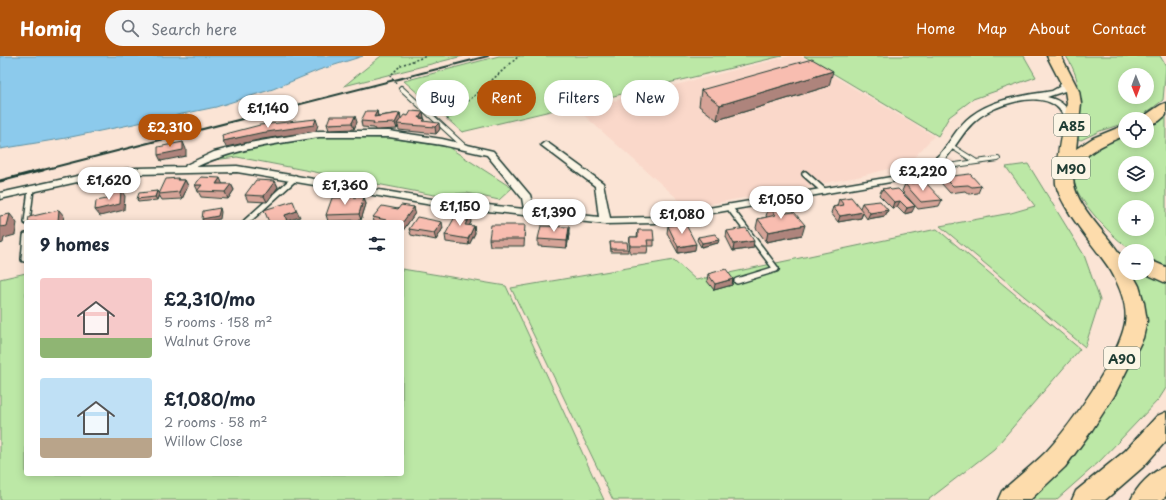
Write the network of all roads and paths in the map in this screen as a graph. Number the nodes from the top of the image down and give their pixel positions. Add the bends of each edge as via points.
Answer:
1 (427, 56) edge
2 (519, 56) edge
3 (1054, 56) edge
4 (1067, 80) junction
5 (400, 88) joint
6 (1017, 100) junction
7 (1166, 107) edge
8 (1154, 118) edge
9 (441, 125) junction
10 (1072, 125) junction
11 (1118, 133) edge
12 (545, 145) dead end
13 (951, 146) junction
14 (466, 148) junction
15 (998, 159) dead end
16 (975, 161) junction
17 (185, 169) junction
18 (916, 171) junction
19 (805, 174) dead end
20 (295, 178) junction
21 (31, 189) junction
22 (824, 190) junction
23 (0, 196) edge
24 (1070, 198) junction
25 (729, 207) junction
26 (530, 213) junction
27 (27, 220) edge
28 (248, 220) edge
29 (605, 221) junction
30 (1099, 230) junction
31 (1118, 246) edge
32 (1154, 270) edge
33 (1166, 276) edge
34 (737, 282) dead end
35 (1166, 423) edge
36 (1166, 478) edge
37 (1011, 500) edge
38 (1085, 500) edge
39 (1144, 500) edge

1 - 5 path via 400,66 391,73 390,76
2 - 9 path
3 - 4 highway, A85
4 - 6 street via 1062,89 1054,93
4 - 10 highway, A85 via 1074,103
5 - 9 lane
6 - 10 street via 1051,99 1068,112
6 - 13 street via 996,104 973,118 958,133
7 - 8 highway
9 - 14 lane
10 - 24 highway, A85 via 1065,172
11 - 30 highway, M90 via 1089,146 1073,159 1070,173 1084,210
12 - 29 street via 600,185
13 - 16 lane
13 - 18 street via 930,166
14 - 17 street via 389,134 318,134 223,152
14 - 26 street via 490,153 527,197
15 - 16 lane
16 - 18 lane
17 - 20 street via 237,169
17 - 21 street via 91,176
18 - 22 street via 899,178
19 - 22 lane
20 - 26 street via 432,202
20 - 28 lane
21 - 23 street
21 - 27 lane
22 - 25 street
24 - 30 highway, A85
24 - 37 highway, A90 via 1129,286 1136,321 1132,338 1109,383 1083,423 1056,459
25 - 29 street via 655,220
25 - 34 lane via 776,269
26 - 29 street
30 - 31 highway, A85
32 - 33 highway
35 - 38 highway via 1134,459
36 - 39 highway

